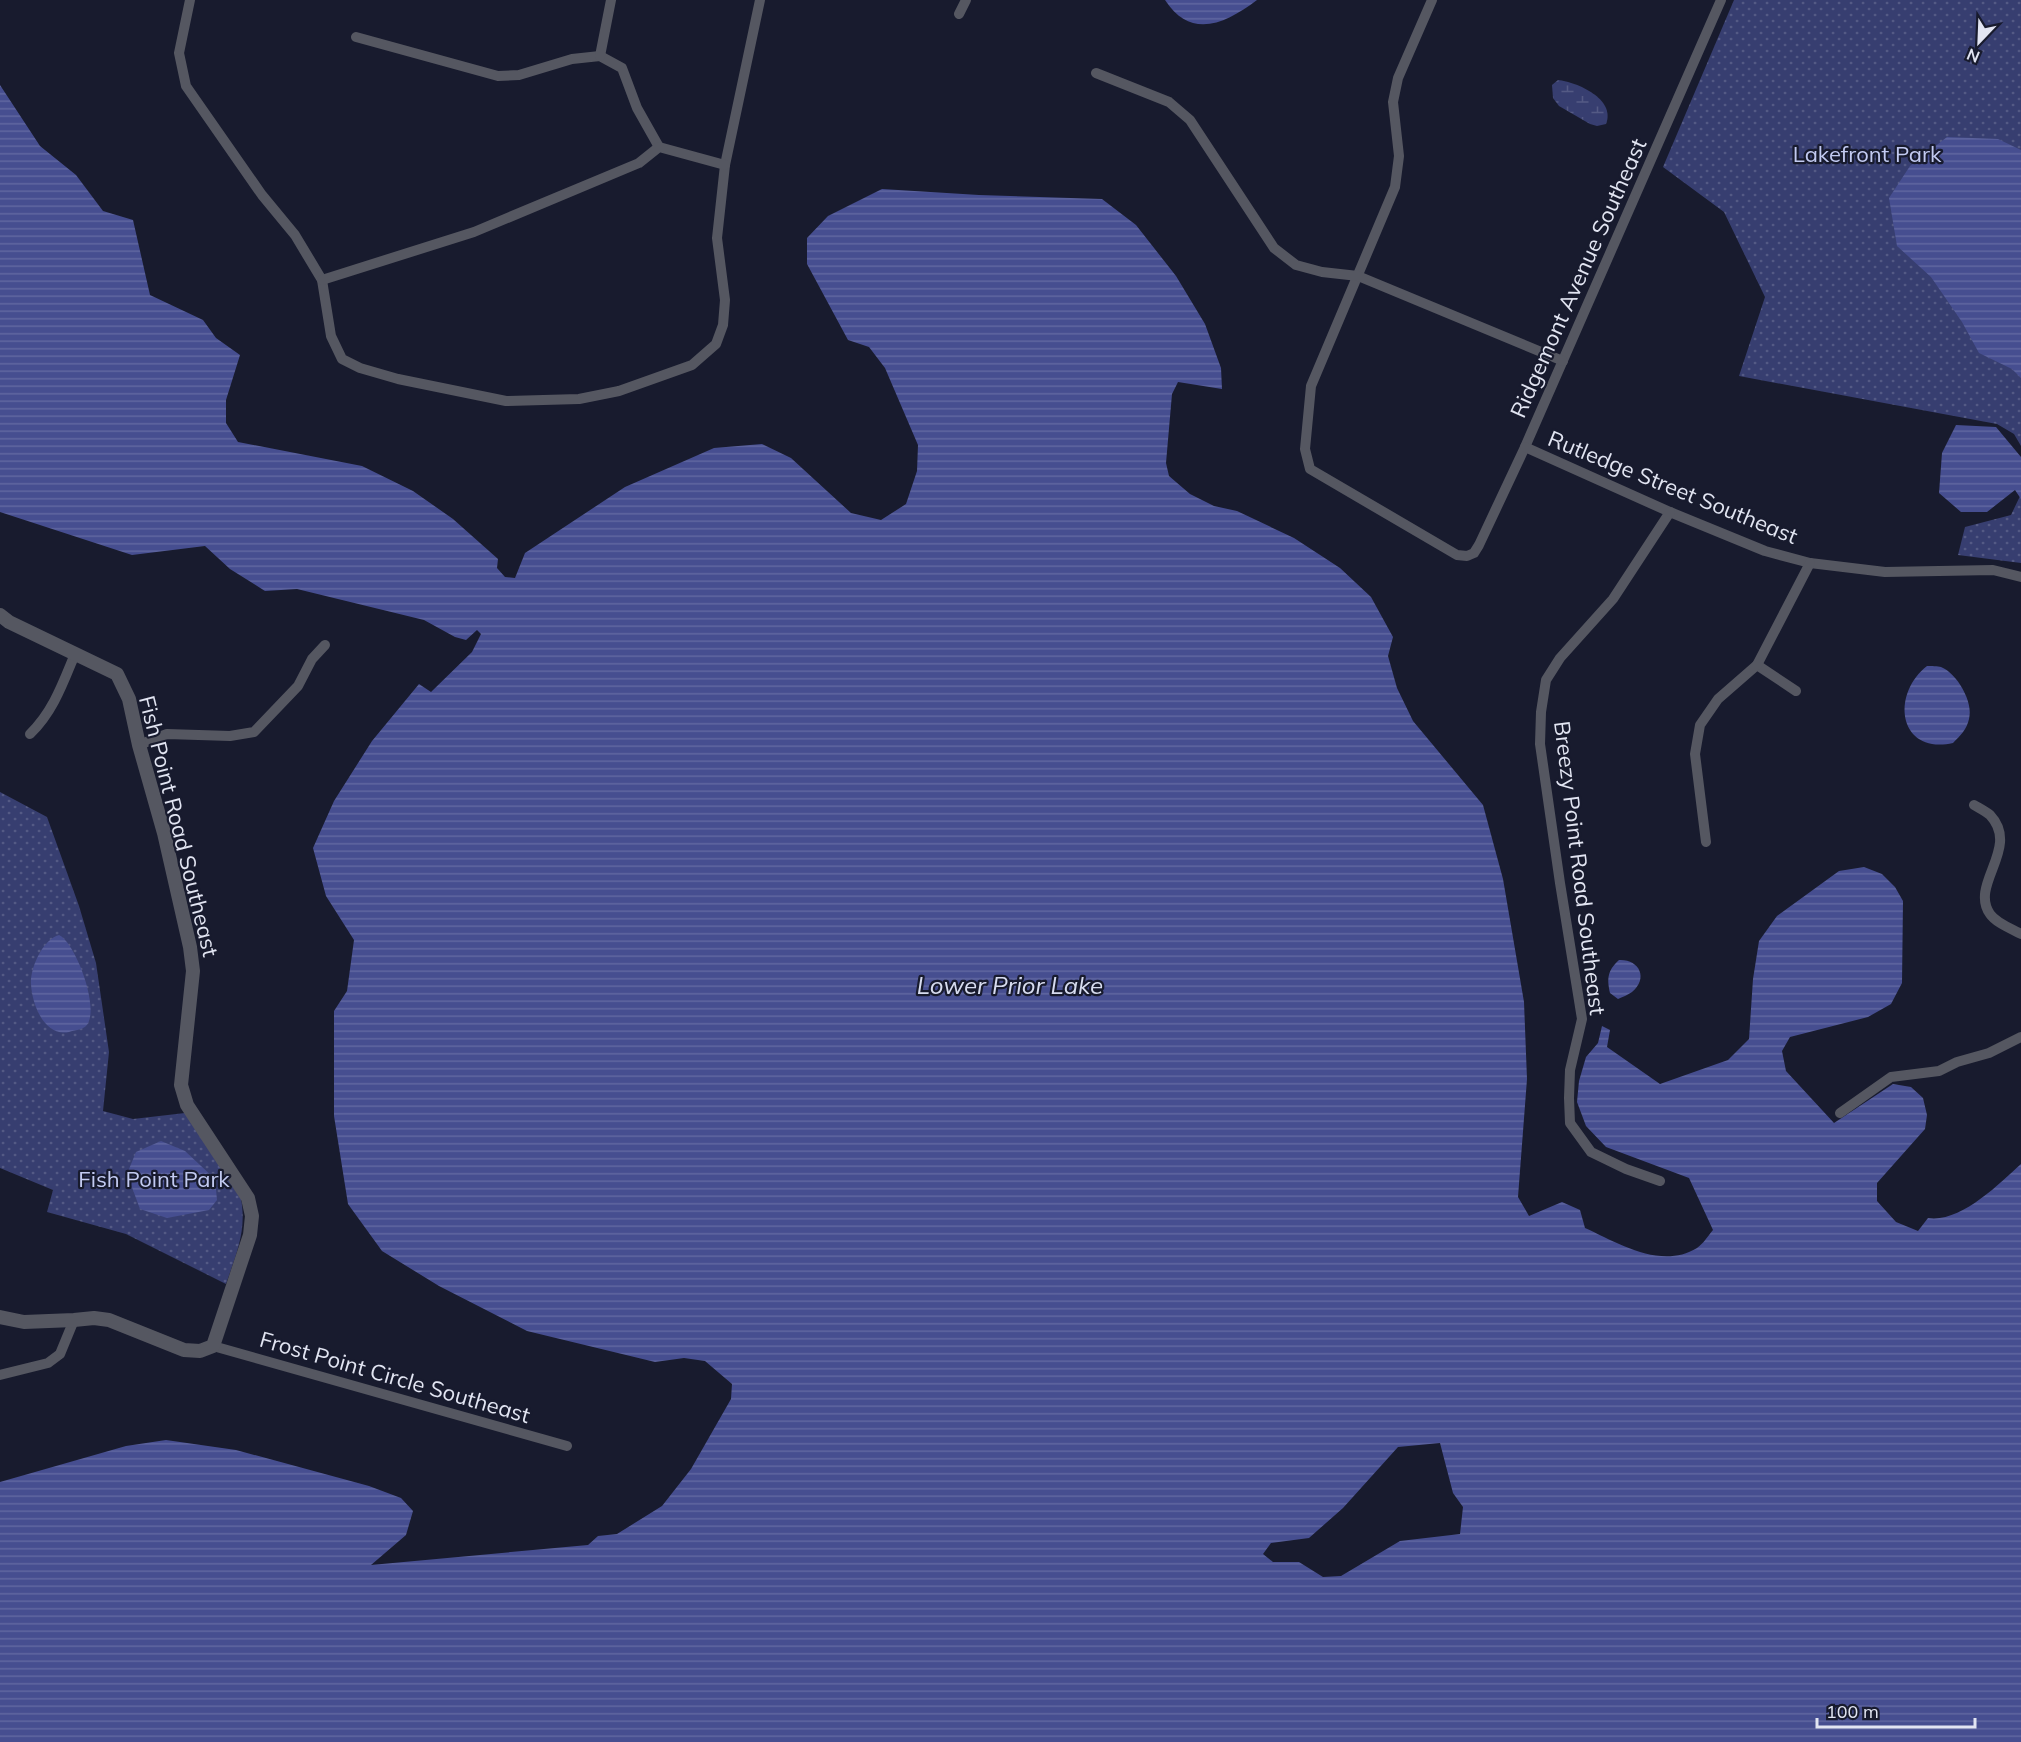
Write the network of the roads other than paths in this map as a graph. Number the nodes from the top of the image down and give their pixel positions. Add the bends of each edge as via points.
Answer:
1 (190, 0) edge
2 (611, 0) edge
3 (760, 0) edge
4 (966, 0) edge
5 (1432, 0) edge
6 (1721, 0) edge
7 (959, 14) dead end
8 (356, 37) dead end
9 (600, 56) junction
10 (1096, 73) dead end
11 (658, 147) junction
12 (725, 165) junction
13 (1358, 276) junction
14 (322, 280) junction
15 (1563, 361) junction
16 (1525, 447) junction
17 (1670, 512) junction
18 (1810, 563) junction
19 (2021, 577) edge
20 (0, 615) edge
21 (325, 645) dead end
22 (75, 654) junction
23 (1757, 665) junction
24 (1796, 691) dead end
25 (30, 734) dead end
26 (139, 745) junction
27 (1974, 805) dead end
28 (1706, 842) dead end
29 (2021, 934) edge
30 (2021, 1037) edge
31 (1840, 1113) dead end
32 (1660, 1181) dead end
33 (0, 1317) edge
34 (74, 1320) junction
35 (213, 1346) junction
36 (0, 1375) edge
37 (567, 1446) dead end

1 - 14 street via 179,53 186,86 262,195 295,235
2 - 9 street
3 - 12 street
4 - 7 street
5 - 13 street via 1398,78 1393,102 1398,156 1395,187
6 - 15 street, Ridgemont Avenue Southeast
8 - 9 street via 498,76 519,75 572,59
9 - 11 street via 621,68
10 - 13 street via 1169,102 1190,120 1274,248 1296,265
11 - 12 street
11 - 14 street via 639,163 474,232
12 - 14 street via 717,238 725,300 723,325 716,344 692,365 619,391 579,399 506,401 360,368 342,358 331,336
13 - 15 street
13 - 16 street, Ridgemont Avenue Southeast via 1311,386 1305,449 1310,469 1457,555 1467,556 1474,553
15 - 16 street, Ridgemont Avenue Southeast
16 - 17 street, Rutledge Street Southeast
17 - 18 street, Rutledge Street Southeast via 1765,551
17 - 32 street, Breezy Point Road Southeast via 1613,599 1560,657 1546,680 1540,712 1540,744 1582,1019 1570,1070 1570,1123 1591,1152
18 - 19 street, Rutledge Street Southeast via 1885,572 1993,570
18 - 23 street
20 - 22 street, Fish Point Road Southeast
21 - 26 street via 312,659 298,686 254,732 230,736 167,734
22 - 25 street via 51,709
22 - 26 street, Fish Point Road Southeast via 117,674 129,699
23 - 24 street
23 - 28 street via 1718,699 1700,725 1695,754
26 - 35 street, Fish Point Road Southeast via 164,833 193,971 181,1085 187,1105 248,1198 252,1216 250,1235
27 - 29 street via 1990,815 2001,829 2004,850 1985,905 1991,916
30 - 31 street via 1939,1071 1891,1077
33 - 34 street via 24,1322
34 - 35 street via 109,1320 184,1350 200,1351
34 - 36 street via 60,1354 48,1363
35 - 37 street, Frost Point Circle Southeast

